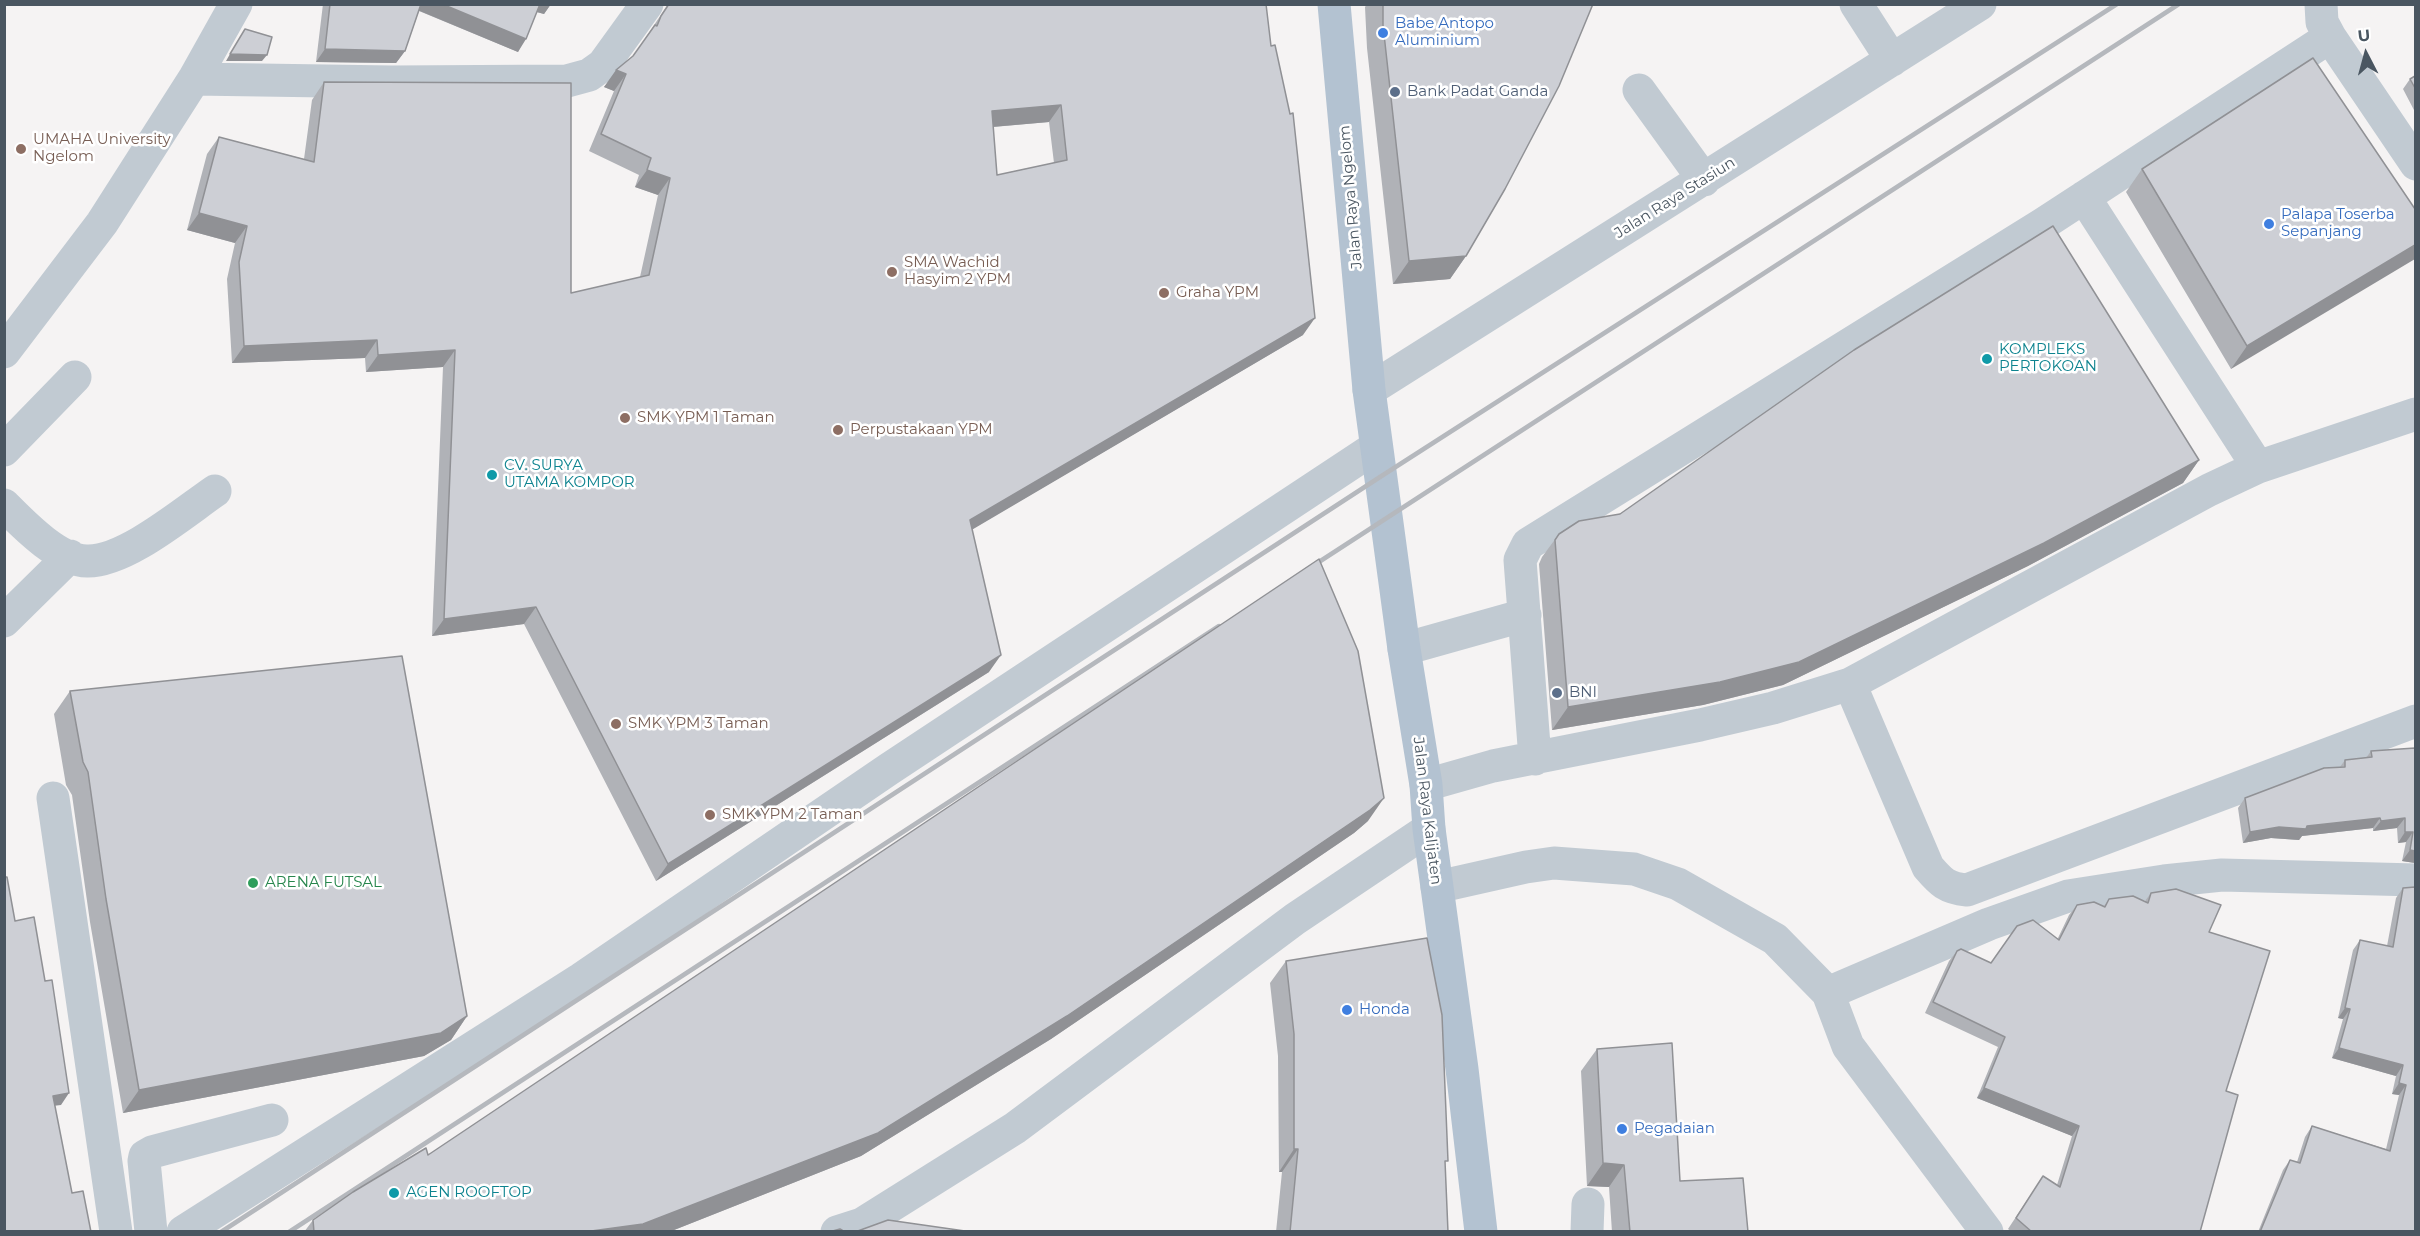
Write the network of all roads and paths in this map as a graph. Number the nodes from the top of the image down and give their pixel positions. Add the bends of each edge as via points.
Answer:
1 (237, 4) edge
2 (647, 4) edge
3 (1334, 4) edge
4 (1856, 4) edge
5 (1980, 4) edge
6 (2322, 4) edge
7 (2330, 37) junction
8 (1892, 60) junction
9 (194, 79) junction
10 (1639, 90) dead end
11 (2415, 164) edge
12 (1704, 180) junction
13 (2084, 197) junction
14 (2043, 224) junction
15 (2061, 254) edge
16 (4, 352) edge
17 (75, 377) dead end
18 (1369, 390) junction
19 (2415, 414) edge
20 (1376, 447) junction
21 (4, 450) edge
22 (2191, 460) edge
23 (2258, 467) junction
24 (2209, 490) junction
25 (215, 491) dead end
26 (4, 505) edge
27 (70, 556) junction
28 (1525, 615) junction
29 (4, 621) edge
30 (1404, 649) junction
31 (1850, 684) junction
32 (2415, 721) edge
33 (1535, 759) junction
34 (1426, 785) junction
35 (53, 798) dead end
36 (1429, 829) junction
37 (2415, 880) edge
38 (1437, 887) junction
39 (1828, 993) junction
40 (272, 1120) dead end
41 (116, 1232) edge
42 (151, 1232) edge
43 (183, 1232) edge
44 (837, 1232) edge
45 (1481, 1232) edge
46 (1987, 1232) edge

1 - 9 street
2 - 9 street via 603,64 589,75 567,81
3 - 18 main road, Jalan Raya Ngelom
4 - 8 street
5 - 8 street, Jalan Raya Stasiun
6 - 7 street via 2322,22
7 - 11 street
7 - 13 street
8 - 12 street, Jalan Raya Stasiun
9 - 16 street via 102,223
10 - 12 street
12 - 18 street, Jalan Raya Stasiun
13 - 14 street
13 - 23 street
14 - 15 street
14 - 28 street via 1528,544 1520,560
17 - 21 street
18 - 20 main road, Jalan Raya Kalijaten
19 - 23 street
20 - 30 main road, Jalan Raya Kalijaten
20 - 43 street via 580,979
22 - 24 street
23 - 24 street
24 - 31 street
25 - 27 street via 135,546 102,560 85,561
26 - 27 street via 39,540
27 - 29 street
28 - 30 street
28 - 33 street
30 - 34 main road, Jalan Raya Kalijaten
31 - 32 street via 1928,867 1952,888 1967,890
31 - 33 street via 1773,708
33 - 34 street
34 - 36 main road, Jalan Raya Kalijaten
35 - 41 street
36 - 38 main road, Jalan Raya Kalijaten
36 - 44 street via 1295,919 1015,1128 862,1224
37 - 39 street via 2222,875 2068,896 1989,924
38 - 39 street via 1554,863 1634,869 1678,884 1775,939
38 - 45 main road, Jalan Raya Kalijaten
39 - 46 street via 1848,1046
40 - 42 street via 145,1156

